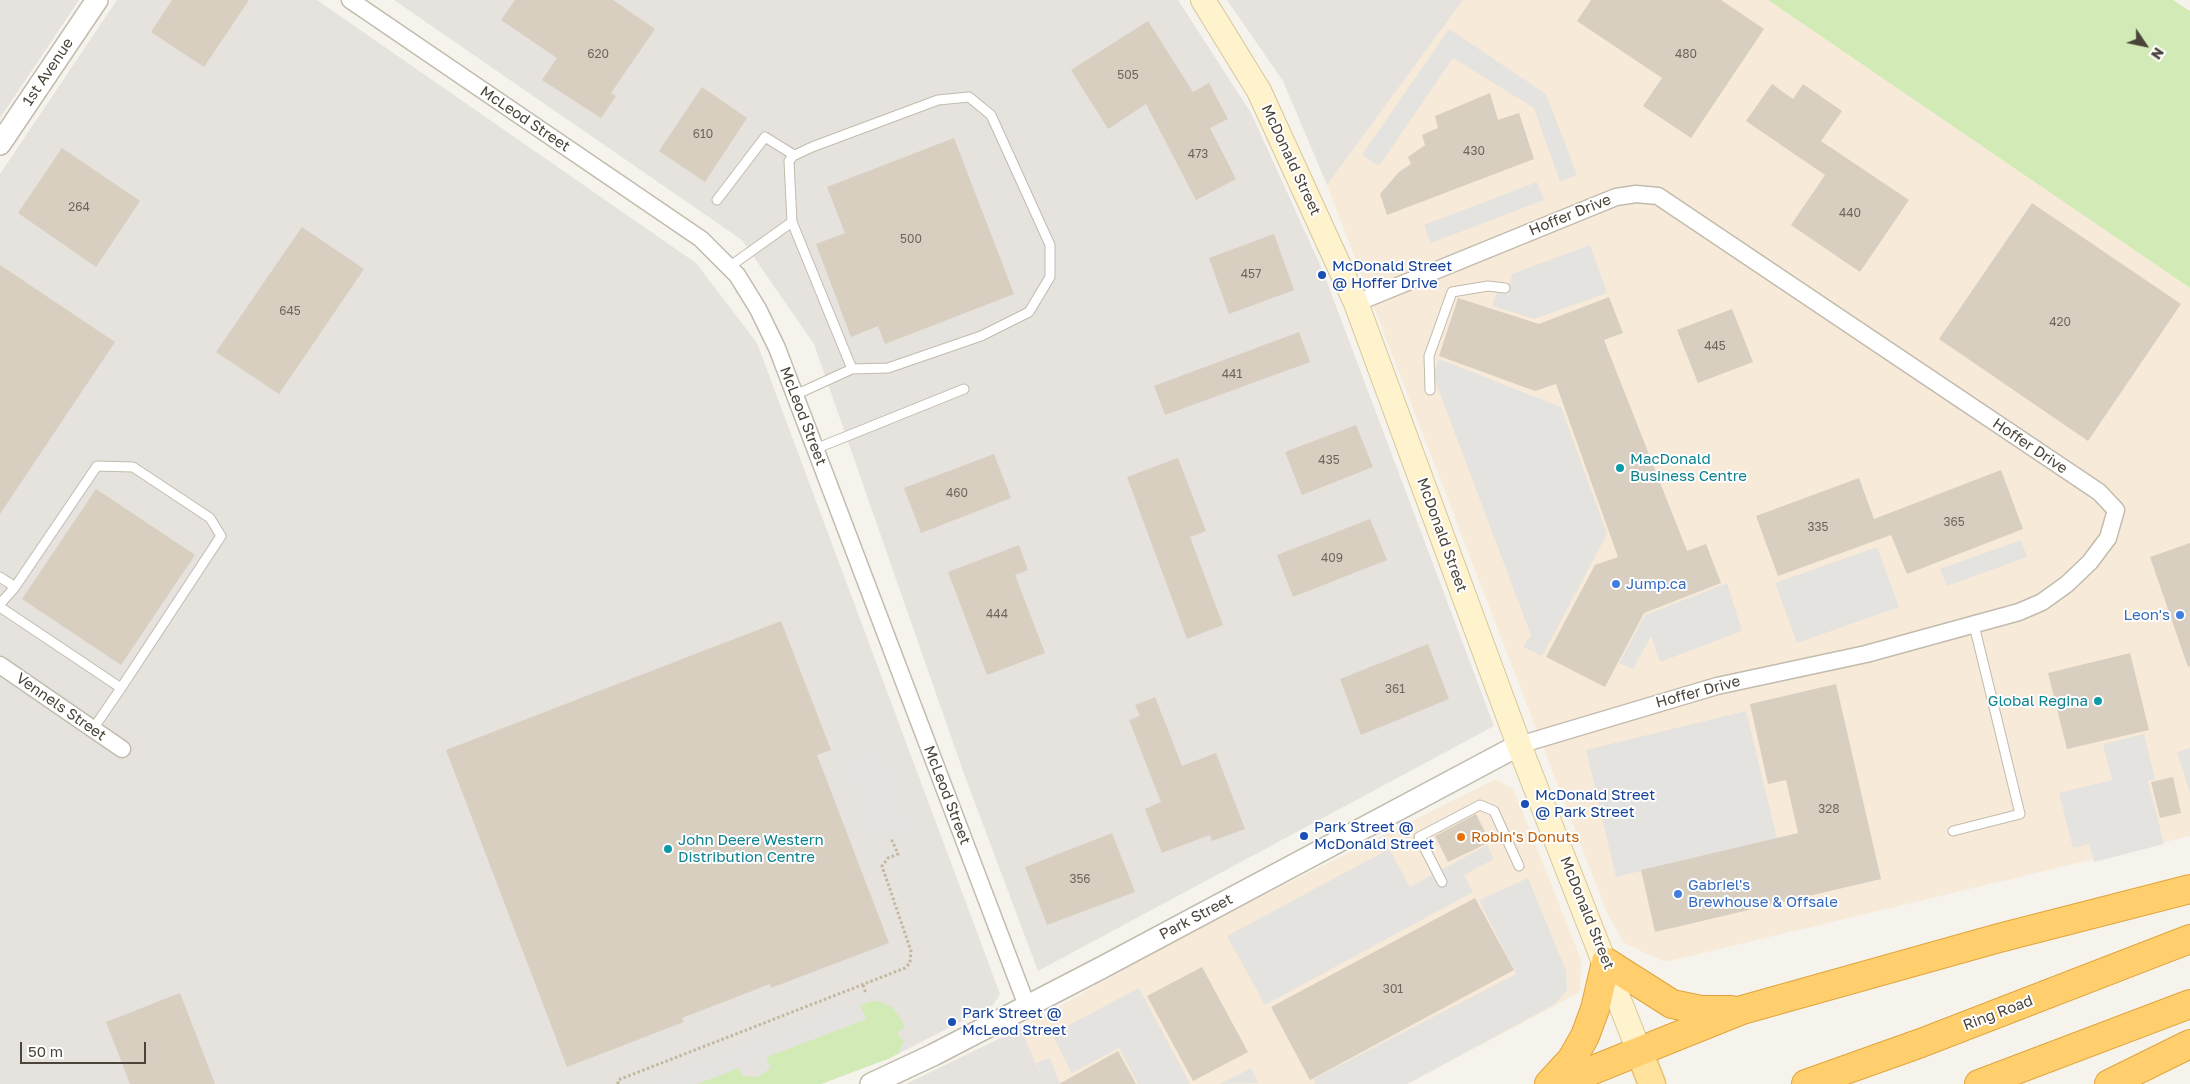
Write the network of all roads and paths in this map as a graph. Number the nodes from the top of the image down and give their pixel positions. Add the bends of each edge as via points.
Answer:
1 (97, 0) edge
2 (350, 0) edge
3 (1203, 0) edge
4 (0, 144) edge
5 (794, 155) junction
6 (717, 200) dead end
7 (792, 222) junction
8 (729, 268) junction
9 (1505, 288) dead end
10 (1356, 302) junction
11 (852, 369) junction
12 (964, 389) dead end
13 (1430, 390) dead end
14 (795, 395) junction
15 (815, 449) junction
16 (0, 577) edge
17 (15, 588) junction
18 (0, 606) edge
19 (1974, 625) junction
20 (0, 665) edge
21 (121, 688) junction
22 (93, 729) junction
23 (1519, 745) junction
24 (122, 749) dead end
25 (1953, 831) dead end
26 (891, 838) dead end
27 (1519, 866) dead end
28 (1442, 882) dead end
29 (2190, 889) edge
30 (2190, 939) edge
31 (1606, 962) junction
32 (863, 985) junction
33 (866, 994) dead end
34 (2190, 1004) edge
35 (1027, 1006) junction
36 (1742, 1010) junction
37 (2190, 1044) edge
38 (1640, 1051) junction
39 (618, 1084) edge
40 (871, 1084) edge
41 (1549, 1084) edge
42 (1558, 1084) edge
43 (1652, 1084) edge
44 (1806, 1084) edge
45 (1979, 1084) edge
46 (2109, 1084) edge

1 - 4 street, 1st Avenue
2 - 8 street, McLeod Street via 700,239
3 - 10 main road, McDonald Street via 1259,91
5 - 6 lane via 765,137
5 - 7 lane via 789,162
5 - 11 lane via 938,100 969,97 991,115 1050,245 1050,278 1029,312 981,336 888,368
7 - 8 lane
7 - 11 lane
8 - 14 street, McLeod Street via 758,309
9 - 13 lane via 1488,286 1452,292 1429,356
10 - 19 street, Hoffer Drive via 1616,197 1636,194 1658,196 2099,492 2116,510 2108,538 2068,584 2042,602
10 - 23 main road, McDonald Street
11 - 14 lane
12 - 15 lane
14 - 15 street, McLeod Street
15 - 35 street, McLeod Street
16 - 17 lane
17 - 18 lane
17 - 21 lane via 97,466 133,467 210,518 220,536
18 - 21 lane
19 - 23 street, Hoffer Drive via 1866,654 1717,686
19 - 25 lane via 2020,814
20 - 22 street, Vennels Street
21 - 22 lane
22 - 24 street, Vennels Street
23 - 31 main road, McDonald Street
23 - 35 street, Park Street
26 - 32 path via 898,854 883,862 883,874 911,951 911,959 905,968
27 - 28 lane via 1494,811 1480,805 1419,837
29 - 36 highway
30 - 44 highway, Ring Road
31 - 36 highway via 1672,1004 1701,1010
31 - 38 main road, McDonald Street
31 - 41 highway via 1585,1036 1572,1059
32 - 33 path
32 - 39 path via 618,1080
34 - 45 highway
35 - 40 street, Park Street
36 - 38 highway
37 - 46 highway
38 - 42 highway
38 - 43 main road, McDonald Street

